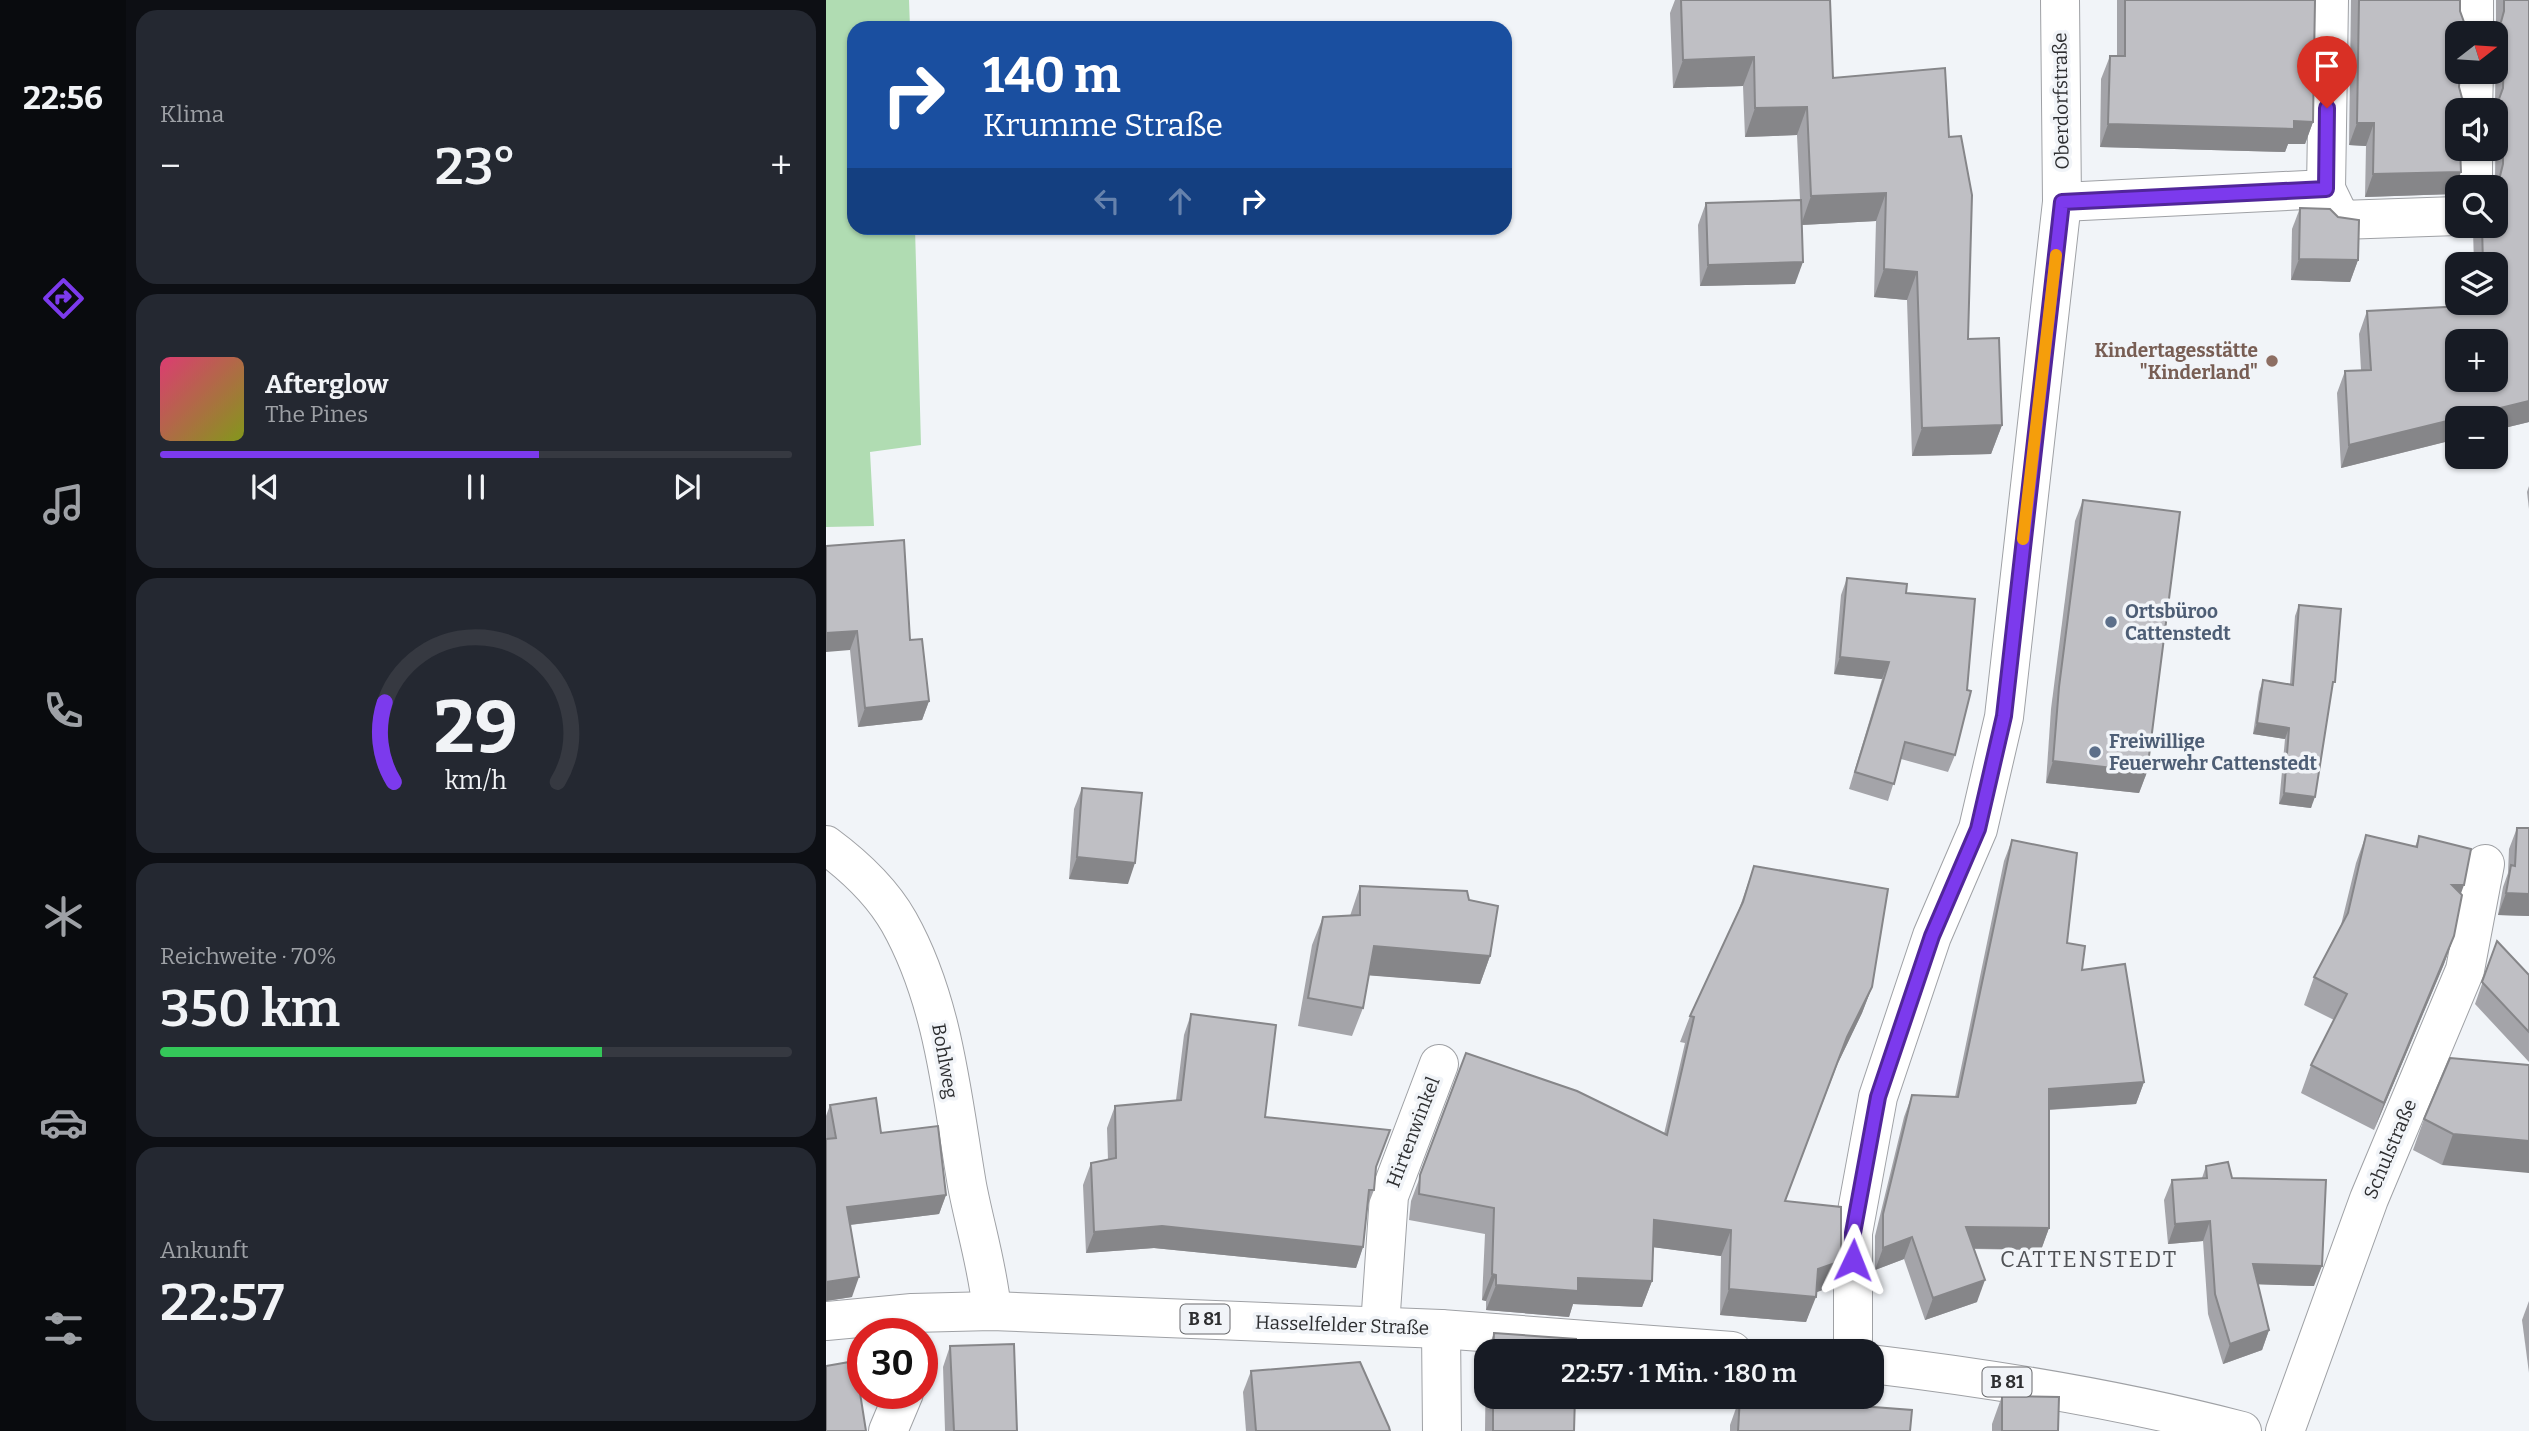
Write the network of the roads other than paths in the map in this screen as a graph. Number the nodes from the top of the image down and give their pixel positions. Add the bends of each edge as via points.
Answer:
1 (2060, 0) edge
2 (2329, 0) edge
3 (2474, 0) edge
4 (2474, 21) edge
5 (2326, 189) junction
6 (2062, 202) junction
7 (2445, 216) edge
8 (826, 845) edge
9 (2485, 864) dead end
10 (1439, 1064) dead end
11 (992, 1311) junction
12 (938, 1319) edge
13 (826, 1321) edge
14 (847, 1321) edge
15 (1380, 1326) junction
16 (1441, 1329) junction
17 (1573, 1339) edge
18 (1853, 1339) edge
19 (1884, 1366) edge
20 (897, 1409) edge
21 (888, 1431) edge
22 (1442, 1431) edge
23 (2242, 1431) edge
24 (2285, 1431) edge

1 - 6 street, Oberdorfstraße
2 - 5 street
3 - 4 street
5 - 6 street
5 - 7 street via 2341,220
6 - 18 street, Oberdorfstraße via 2004,716 1978,829 1932,936 1878,1097 1853,1233
8 - 11 street, Bohlweg via 853,865 899,921 937,1013
9 - 24 street, Schulstraße via 2465,970 2369,1199
10 - 15 street, Hirtenwinkel via 1389,1196
11 - 12 street, Hasselfelder Straße / B 81
11 - 15 street, Hasselfelder Straße / B 81
13 - 14 street, Hasselfelder Straße / B 81
15 - 16 street, Hasselfelder Straße / B 81
16 - 17 street, Hasselfelder Straße / B 81
16 - 22 street
19 - 23 street, B 81 via 1980,1377 2143,1406
20 - 21 street

